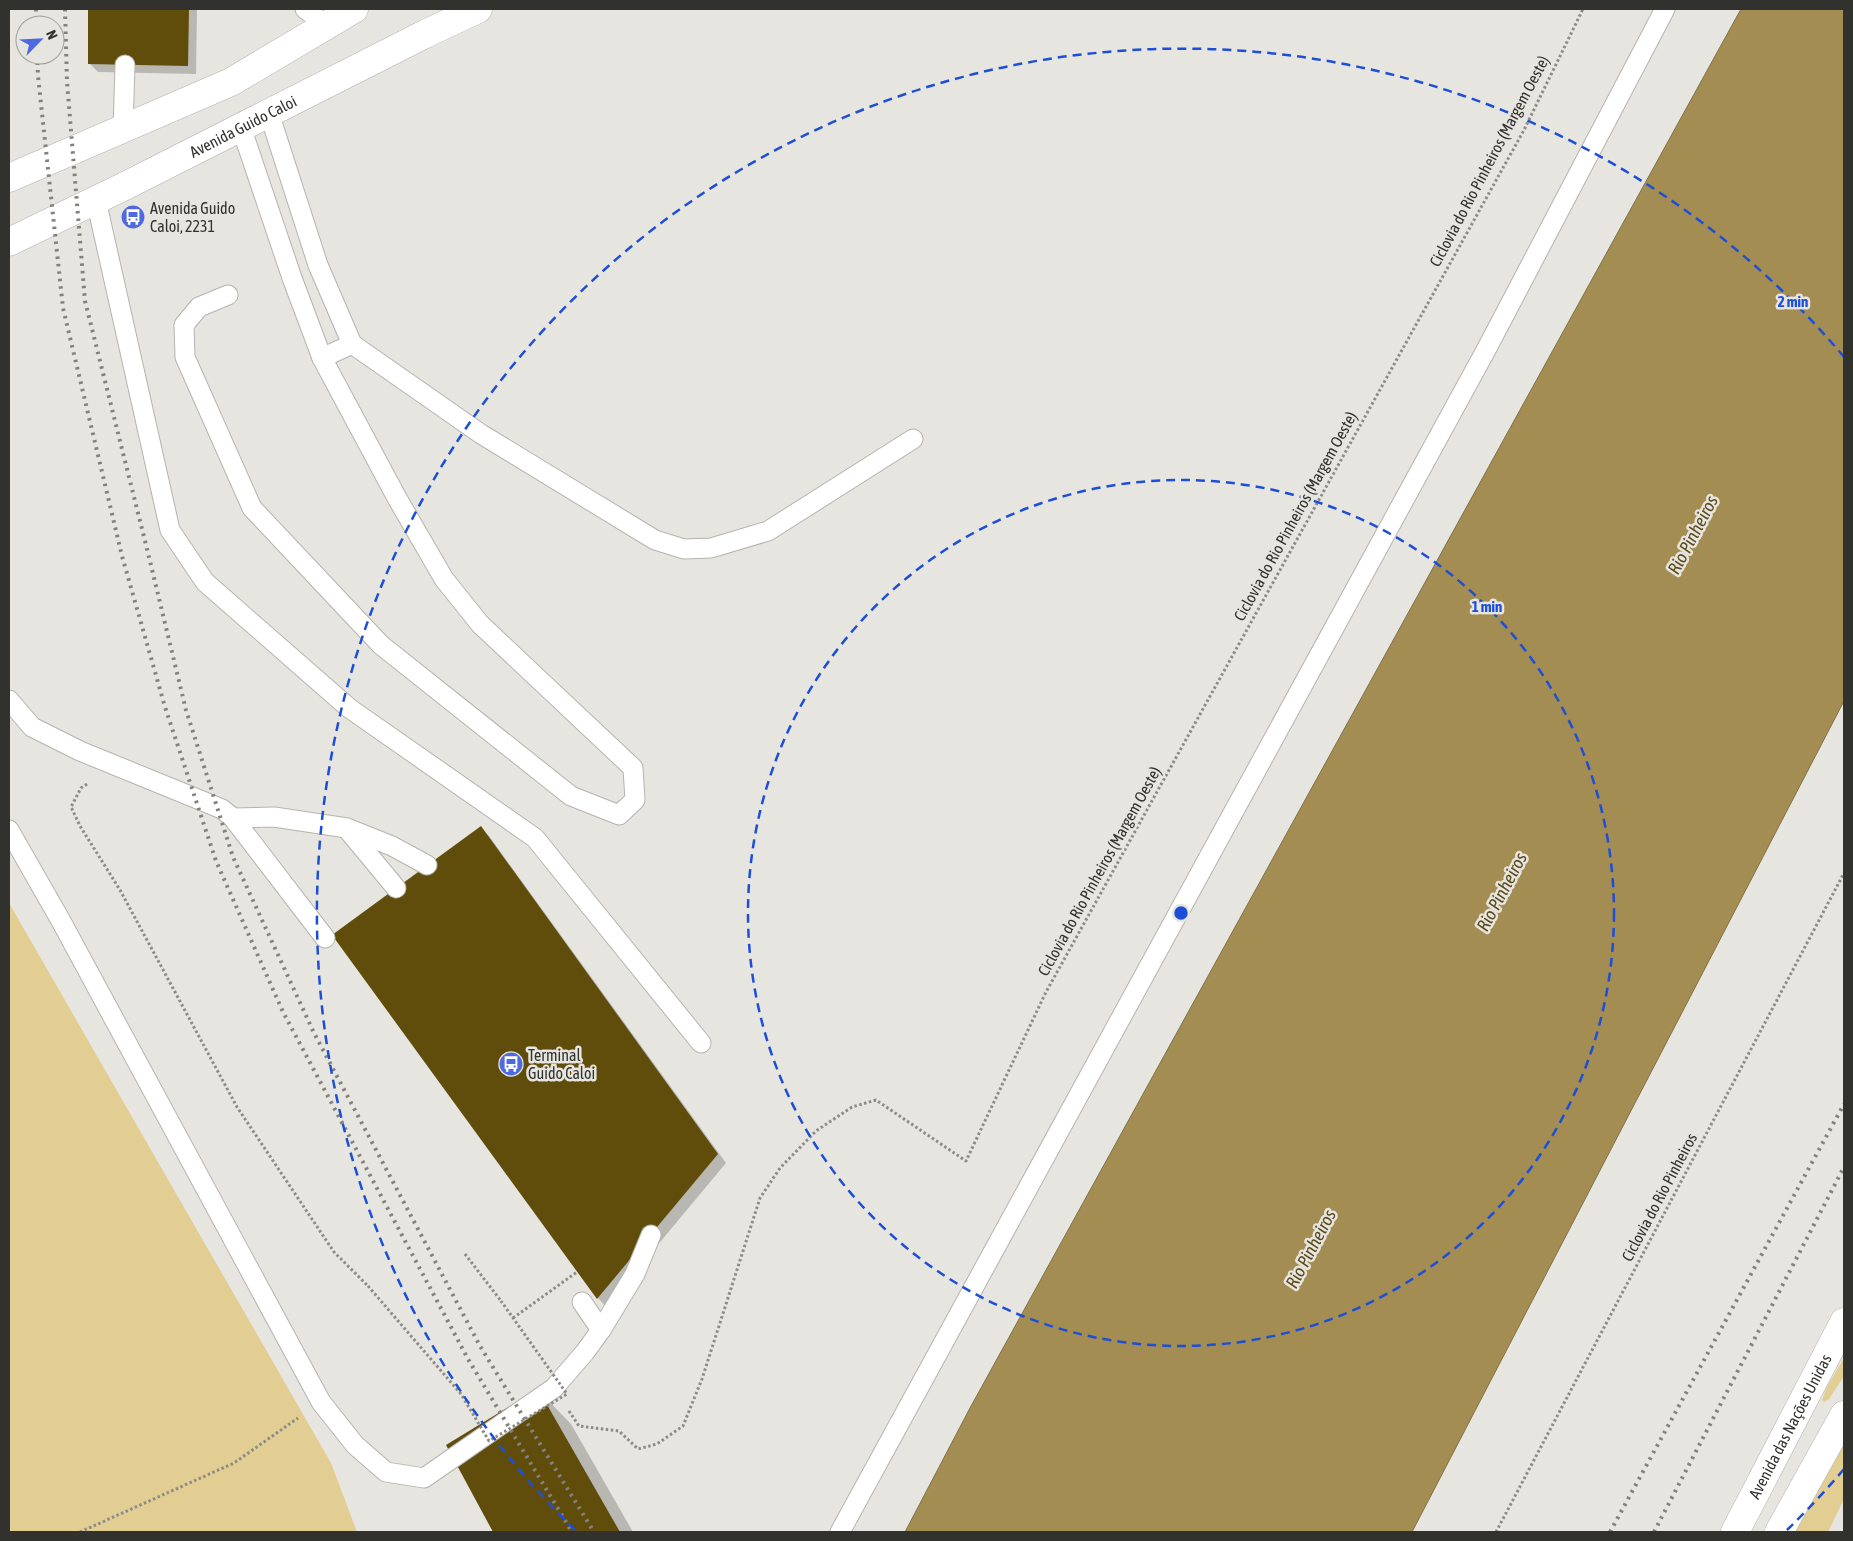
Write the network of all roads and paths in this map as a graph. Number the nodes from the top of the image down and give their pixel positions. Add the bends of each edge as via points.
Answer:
1 (354, 9) edge
2 (478, 9) edge
3 (1583, 9) edge
4 (1665, 9) edge
5 (316, 17) edge
6 (125, 65) dead end
7 (269, 113) junction
8 (242, 127) junction
9 (123, 130) junction
10 (9, 178) edge
11 (96, 200) junction
12 (9, 242) edge
13 (228, 294) dead end
14 (352, 344) junction
15 (322, 358) junction
16 (913, 439) dead end
17 (9, 700) edge
18 (113, 763) junction
19 (233, 818) junction
20 (347, 828) junction
21 (9, 830) edge
22 (427, 865) dead end
23 (1844, 873) edge
24 (396, 888) dead end
25 (324, 938) dead end
26 (701, 1043) dead end
27 (651, 1235) dead end
28 (465, 1254) dead end
29 (577, 1272) dead end
30 (582, 1302) dead end
31 (513, 1318) junction
32 (1844, 1322) edge
33 (600, 1330) junction
34 (554, 1388) junction
35 (321, 1402) junction
36 (1844, 1415) edge
37 (80, 1532) edge
38 (840, 1532) edge
39 (1496, 1532) edge
40 (1735, 1532) edge
41 (1779, 1532) edge

1 - 5 main road
2 - 7 main road, Avenida Guido Caloi
3 - 34 path, Ciclovia do Rio Pinheiros (Margem Oeste) via 1524,130 1046,992 966,1161 876,1100 852,1107 816,1131 780,1168 760,1198 684,1426 658,1444 638,1449 619,1430 579,1426
4 - 38 lane via 1481,359
5 - 9 main road via 231,82
6 - 9 lane
7 - 8 main road, Avenida Guido Caloi
7 - 14 lane via 318,265
8 - 11 main road, Avenida Guido Caloi
8 - 15 lane
9 - 10 main road
11 - 12 main road, Avenida Guido Caloi
11 - 26 lane via 170,530 205,582 349,708 535,838
13 - 15 lane via 198,307 184,325 185,357 252,508 381,645 571,796 618,815 635,800 633,768 480,624 444,579
14 - 15 lane
14 - 16 lane via 489,439 655,540 684,549 711,548 768,531
17 - 18 lane via 32,727
18 - 19 lane via 222,809
18 - 31 path, bridge via 81,788 71,807 80,826 120,890 237,1107 334,1252 368,1286 461,1394 489,1441 567,1394
19 - 20 lane via 274,816
19 - 25 lane
20 - 22 lane via 392,846
20 - 24 lane
21 - 35 lane
23 - 39 path, Ciclovia do Rio Pinheiros
27 - 33 lane via 635,1274
28 - 31 path, bridge
29 - 31 path, bridge
30 - 33 lane
32 - 40 main road, Avenida das Nações Unidas
33 - 34 lane
34 - 35 lane via 424,1478 386,1472 355,1445
35 - 37 path via 234,1463
36 - 41 main road

